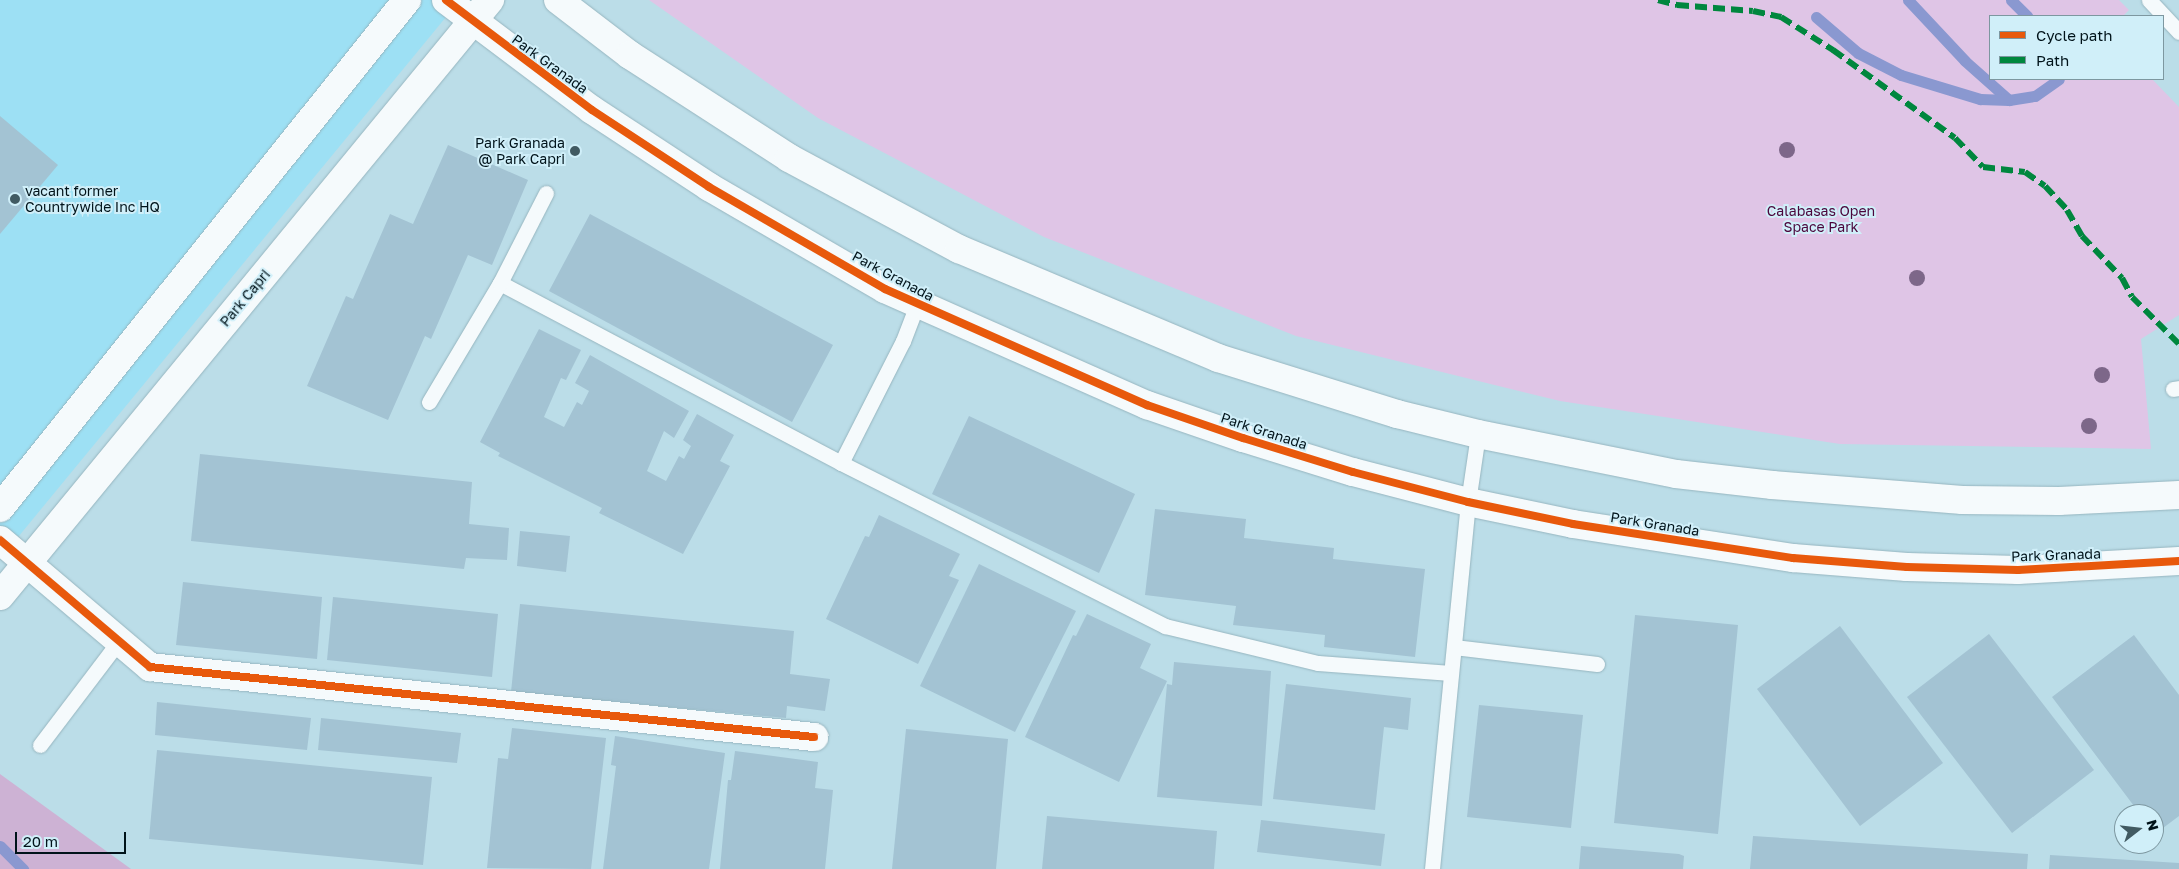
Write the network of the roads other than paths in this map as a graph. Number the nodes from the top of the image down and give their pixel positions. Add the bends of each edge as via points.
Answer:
1 (407, 0) edge
2 (446, 0) edge
3 (490, 0) edge
4 (558, 0) edge
5 (2149, 0) edge
6 (2163, 15) edge
7 (2164, 16) edge
8 (473, 23) junction
9 (2179, 32) edge
10 (546, 193) dead end
11 (500, 283) junction
12 (917, 304) junction
13 (429, 402) dead end
14 (1478, 434) junction
15 (841, 463) junction
16 (2179, 495) edge
17 (1468, 502) junction
18 (0, 508) edge
19 (0, 540) edge
20 (2179, 561) edge
21 (27, 562) junction
22 (0, 596) edge
23 (119, 641) junction
24 (1454, 647) junction
25 (1597, 664) dead end
26 (1451, 673) junction
27 (814, 737) dead end
28 (40, 745) dead end
29 (1432, 869) edge

1 - 18 street
2 - 8 street, Park Granada
3 - 8 street, Park Capri
4 - 14 street via 630,54 789,158 959,249 1218,358 1397,414
5 - 6 lane
7 - 9 lane
8 - 12 street, Park Granada via 592,110 709,187
8 - 21 street, Park Capri
10 - 11 lane
11 - 13 lane
11 - 15 lane
12 - 15 lane via 903,342
12 - 17 street, Park Granada via 1147,404 1353,472
14 - 16 street via 1676,474 1772,485 1962,500 2059,501
14 - 17 lane
15 - 26 lane via 1165,626 1318,663
17 - 20 street, Park Granada via 1573,524 1794,558 1907,567 2018,570
17 - 24 lane
19 - 21 street
21 - 22 street, Park Capri
21 - 23 street
23 - 27 street via 150,667
23 - 28 lane
24 - 25 lane
24 - 26 lane
26 - 29 lane

